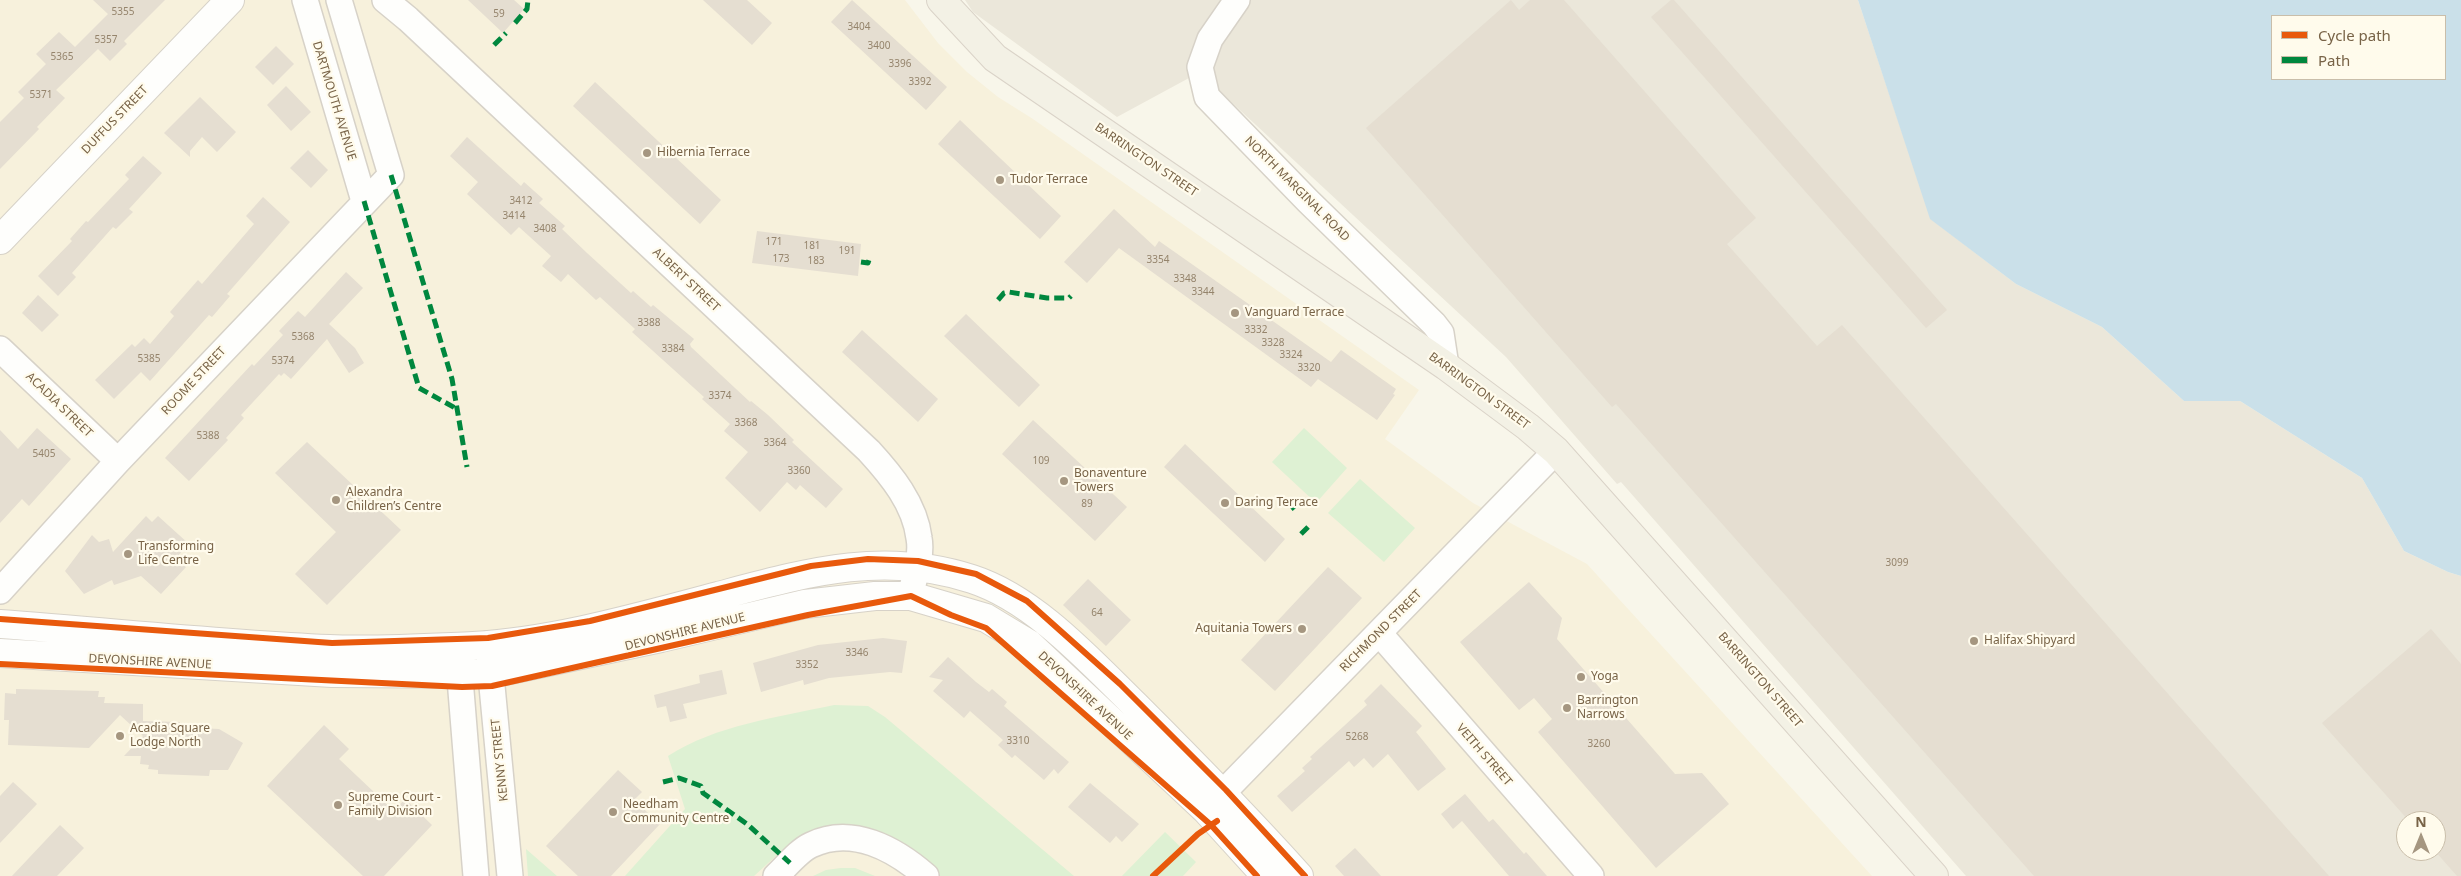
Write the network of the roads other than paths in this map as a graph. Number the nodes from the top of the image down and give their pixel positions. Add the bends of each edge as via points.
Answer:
1 (230, 0) edge
2 (305, 0) edge
3 (339, 0) edge
4 (385, 0) edge
5 (941, 0) edge
6 (1237, 0) edge
7 (364, 202) junction
8 (0, 240) edge
9 (0, 349) edge
10 (1446, 366) junction
11 (1556, 451) junction
12 (118, 461) junction
13 (917, 566) junction
14 (0, 591) edge
15 (911, 596) junction
16 (0, 624) edge
17 (1379, 633) junction
18 (488, 644) junction
19 (458, 646) junction
20 (0, 653) edge
21 (491, 674) junction
22 (461, 676) junction
23 (1215, 801) junction
24 (504, 804) junction
25 (471, 805) junction
26 (1929, 874) edge
27 (476, 876) edge
28 (510, 876) edge
29 (776, 876) edge
30 (926, 876) edge
31 (1266, 876) edge
32 (1299, 876) edge
33 (1591, 876) edge

1 - 8 street, DUFFUS STREET
2 - 7 street, DARTMOUTH AVENUE
3 - 7 street, ROOME STREET via 391,175
4 - 13 street, ALBERT STREET via 869,451 892,477 912,512 920,539
5 - 10 main road, BARRINGTON STREET via 995,58
6 - 10 street, NORTH MARGINAL ROAD via 1210,39 1200,67 1207,97 1434,324 1441,333
7 - 12 street, ROOME STREET
9 - 12 street, ACADIA STREET
10 - 11 main road, BARRINGTON STREET
11 - 17 street, RICHMOND STREET
11 - 26 main road, BARRINGTON STREET
12 - 14 street, ROOME STREET
13 - 15 street, ALBERT STREET
13 - 18 street, DEVONSHIRE AVENUE via 869,564 810,572 600,626
13 - 23 street, DEVONSHIRE AVENUE via 973,579 1024,604 1100,671
15 - 21 street, DEVONSHIRE AVENUE via 875,596 805,604
15 - 23 street, DEVONSHIRE AVENUE via 986,618 1029,644
16 - 19 street, DEVONSHIRE AVENUE via 332,649
17 - 23 street, RICHMOND STREET
17 - 33 street, VEITH STREET
18 - 19 street, DEVONSHIRE AVENUE
18 - 21 street, KENNY STREET
19 - 22 street
20 - 22 street, DEVONSHIRE AVENUE via 332,673
21 - 22 street, DEVONSHIRE AVENUE
21 - 24 street, KENNY STREET
22 - 25 street
23 - 31 street, DEVONSHIRE AVENUE
23 - 32 street, DEVONSHIRE AVENUE
24 - 25 street
24 - 28 street, KENNY STREET
25 - 27 street
29 - 30 street via 810,845 840,837 863,840 891,850

